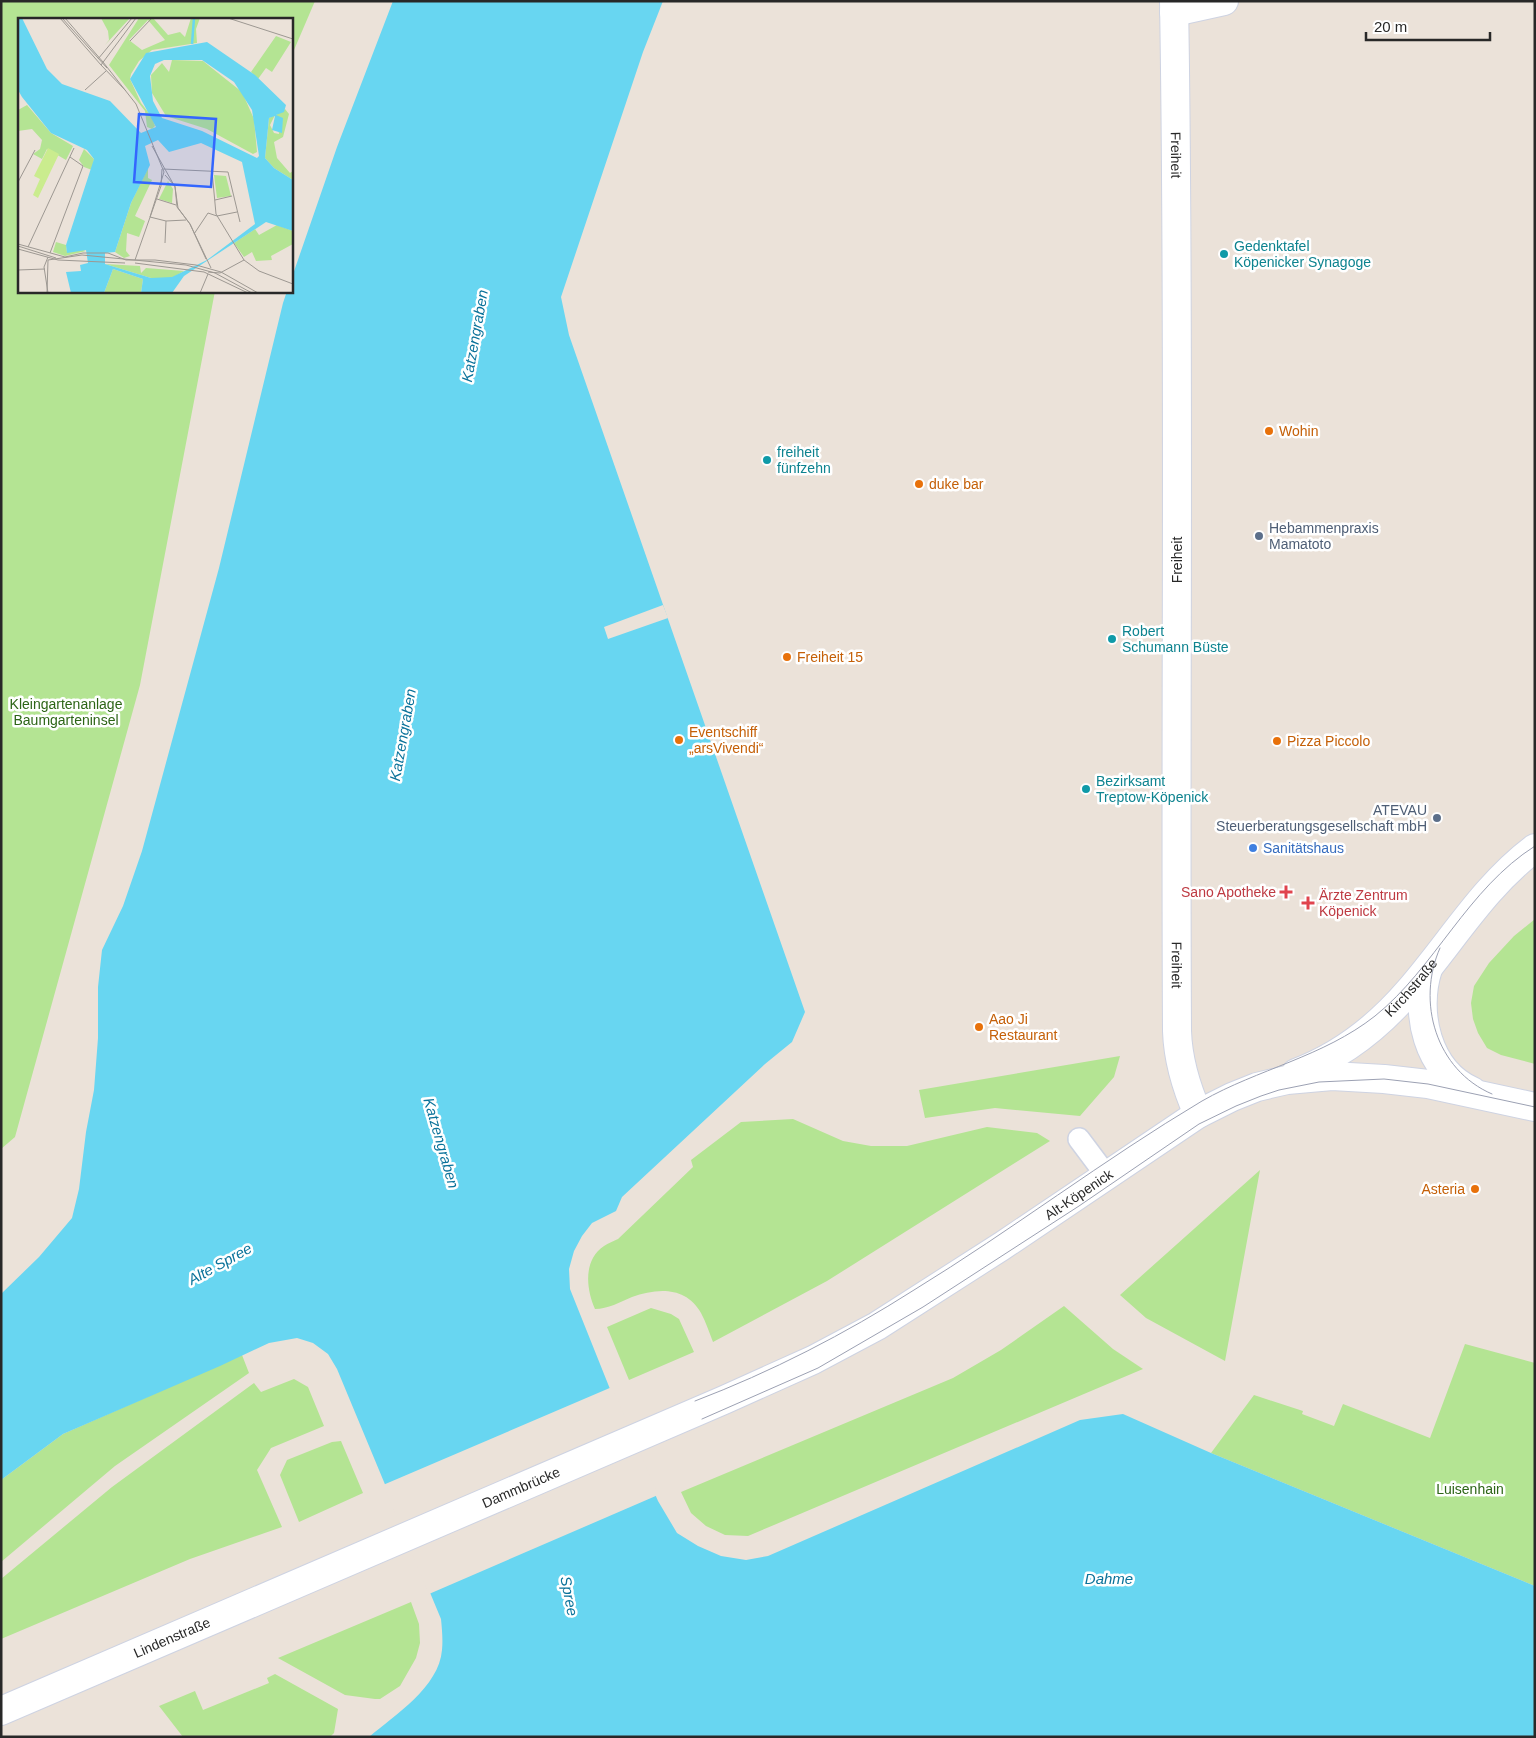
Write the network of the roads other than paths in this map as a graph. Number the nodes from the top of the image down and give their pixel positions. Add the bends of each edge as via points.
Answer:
1 (1224, 1) edge
2 (1174, 6) edge
3 (1535, 848) edge
4 (1429, 966) junction
5 (1257, 1087) junction
6 (1482, 1096) junction
7 (1535, 1107) edge
8 (1198, 1114) junction
9 (1079, 1140) dead end
10 (1106, 1175) junction
11 (699, 1410) joint
12 (343, 1563) joint
13 (1, 1711) edge

1 - 2 street
2 - 8 street, Freiheit via 1178,484 1177,1030 1179,1060
3 - 4 street, Kirchstraße via 1479,901
4 - 5 street, Kirchstraße via 1396,1006 1365,1034 1323,1061
4 - 6 street, Alt-Köpenick via 1424,980 1422,1009 1430,1044 1446,1071 1464,1088
5 - 6 street, Alt-Köpenick via 1303,1078 1360,1077 1428,1084
5 - 8 street, Alt-Köpenick
6 - 7 street, Alt-Köpenick
8 - 10 street, Alt-Köpenick
9 - 10 lane
10 - 11 street, Alt-Köpenick via 877,1326 813,1360
11 - 12 street, Dammbrücke
12 - 13 street, Lindenstraße

